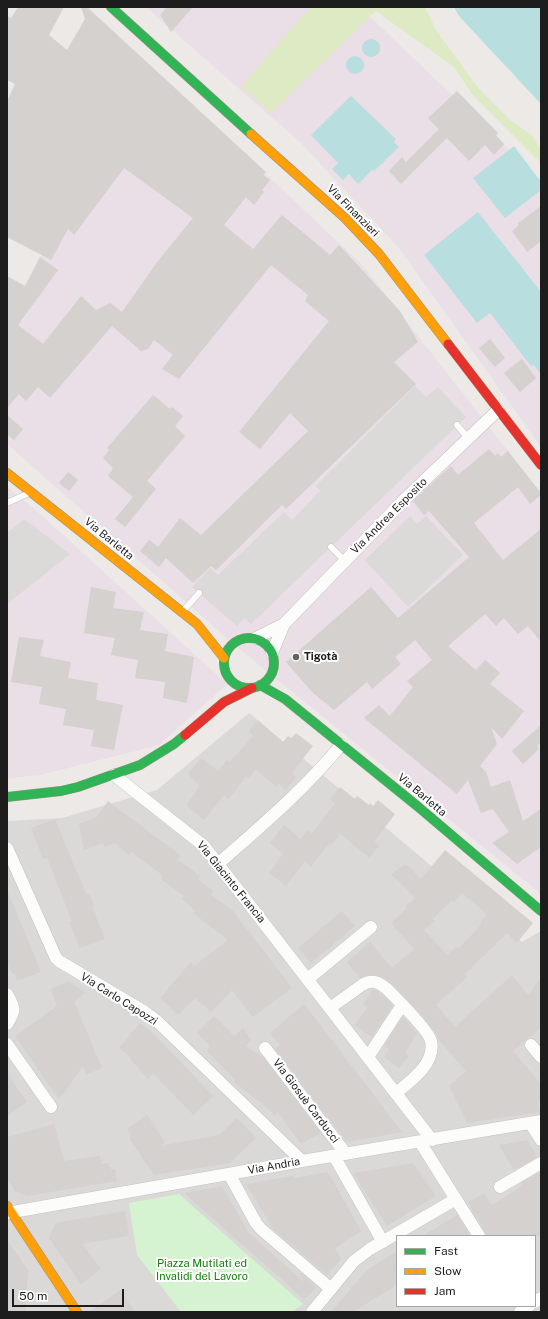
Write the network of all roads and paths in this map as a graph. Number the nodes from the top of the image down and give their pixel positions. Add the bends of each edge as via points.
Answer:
1 (111, 7) edge
2 (498, 410) junction
3 (457, 426) dead end
4 (468, 438) junction
5 (541, 466) edge
6 (7, 473) edge
7 (31, 492) junction
8 (7, 503) edge
9 (330, 547) dead end
10 (345, 561) junction
11 (199, 593) dead end
12 (182, 612) junction
13 (197, 624) junction
14 (284, 624) junction
15 (216, 632) dead end
16 (256, 638) junction
17 (272, 653) junction
18 (224, 658) junction
19 (272, 674) junction
20 (230, 680) junction
21 (256, 686) junction
22 (285, 699) junction
23 (224, 702) junction
24 (341, 745) junction
25 (114, 775) junction
26 (7, 796) edge
27 (7, 848) edge
28 (218, 864) junction
29 (541, 911) edge
30 (371, 927) dead end
31 (308, 979) junction
32 (7, 994) edge
33 (402, 1005) junction
34 (330, 1008) junction
35 (7, 1024) edge
36 (7, 1044) edge
37 (531, 1046) dead end
38 (265, 1048) dead end
39 (368, 1056) junction
40 (541, 1057) edge
41 (396, 1093) junction
42 (51, 1107) dead end
43 (536, 1122) edge
44 (541, 1140) edge
45 (426, 1141) junction
46 (340, 1155) junction
47 (302, 1161) junction
48 (541, 1163) edge
49 (229, 1174) junction
50 (500, 1187) dead end
51 (456, 1199) junction
52 (8, 1211) edge
53 (478, 1235) edge
54 (383, 1242) junction
55 (331, 1289) junction
56 (73, 1310) edge
57 (312, 1312) edge

1 - 2 street, Via Finanzieri via 345,218 379,254
2 - 4 street, Via Andrea Esposito
2 - 5 street, Via Finanzieri
3 - 4 lane
4 - 10 street, Via Andrea Esposito
6 - 7 street, Via Barletta
7 - 8 lane
7 - 12 street, Via Barletta
9 - 10 lane
10 - 14 street, Via Andrea Esposito
11 - 12 lane
12 - 13 street, Via Barletta
13 - 15 street, Via Barletta
13 - 18 street, Via Barletta
14 - 16 street, Via Andrea Esposito
14 - 17 street, Via Andrea Esposito
16 - 17 street
16 - 18 street via 232,640
17 - 19 street, Via Barletta
18 - 20 street, Via Barletta via 223,666
19 - 21 street
19 - 22 street, Via Barletta
20 - 21 street, Via Barletta via 244,688
20 - 23 street
21 - 22 street, Via Barletta
21 - 23 street
22 - 24 street, Via Barletta
23 - 25 street via 159,754
24 - 28 street via 304,787
24 - 29 street, Via Barletta
25 - 26 street via 61,791
25 - 28 street, Via Giacinto Francia via 196,839
27 - 47 street, Via Carlo Capozzi via 58,962 158,1022
28 - 31 street, Via Giacinto Francia
30 - 31 street
31 - 34 street, Via Giacinto Francia
32 - 35 street via 14,1009
33 - 34 street via 388,989 373,981 362,985
33 - 39 street
33 - 41 street via 430,1037 432,1051 420,1072
34 - 39 street, Via Giacinto Francia
36 - 42 street
37 - 40 street
38 - 46 street, Via Giosuè Carducci
39 - 41 street, Via Giacinto Francia
41 - 45 street, Via Giacinto Francia
43 - 44 street
43 - 45 street, Via Andria
45 - 46 street, Via Andria
45 - 51 street, Via Giacinto Francia
46 - 47 street, Via Andria
46 - 54 street, Via Giosuè Carducci
47 - 49 street, Via Andria
48 - 50 street
49 - 52 street, Via Andria
49 - 55 street via 261,1229
51 - 53 street, Via Giacinto Francia
51 - 54 street
52 - 56 street
54 - 55 street via 354,1261
55 - 57 street

